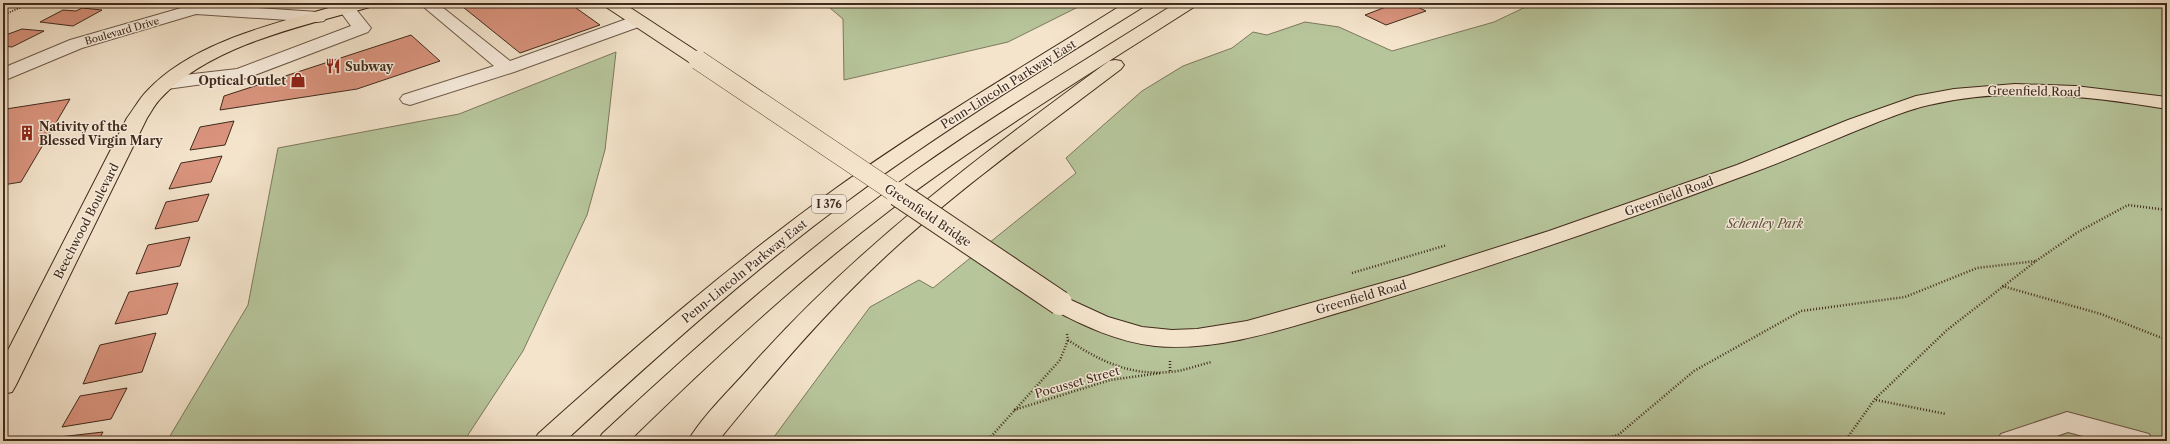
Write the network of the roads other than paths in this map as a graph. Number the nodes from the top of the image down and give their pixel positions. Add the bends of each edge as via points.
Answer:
1 (156, 3) edge
2 (427, 3) edge
3 (612, 3) edge
4 (1137, 3) edge
5 (1188, 3) edge
6 (1197, 3) edge
7 (351, 5) edge
8 (201, 6) edge
9 (318, 17) junction
10 (638, 21) junction
11 (508, 68) junction
12 (3, 75) edge
13 (166, 83) junction
14 (410, 99) dead end
15 (2167, 103) edge
16 (1172, 338) joint
17 (3, 385) edge
18 (548, 441) edge
19 (612, 441) edge
20 (702, 441) edge
21 (2011, 441) edge
22 (2139, 441) edge

1 - 8 street
2 - 11 street
3 - 10 main road
4 - 18 main road, Penn-Lincoln Parkway East / I 376 via 937,129 835,200 694,311
5 - 19 main road, I 376 via 969,143 877,210 763,302
6 - 20 main road via 964,179 878,251 795,334
7 - 9 main road, Beechwood Boulevard
7 - 13 street via 362,28 240,74
8 - 9 street, Boulevard Drive
8 - 12 street, Boulevard Drive via 76,44
9 - 13 main road, Beechwood Boulevard via 240,42 198,61
10 - 11 street
10 - 16 main road, Greenfield Bridge, bridge via 1060,303 1112,327 1149,337
11 - 14 street
13 - 17 main road, Beechwood Boulevard via 154,94 137,118
15 - 16 main road, Greenfield Road via 2090,92 2018,88 1959,92 1923,100 1636,208 1494,256 1268,324 1211,337
21 - 22 street via 2067,422

